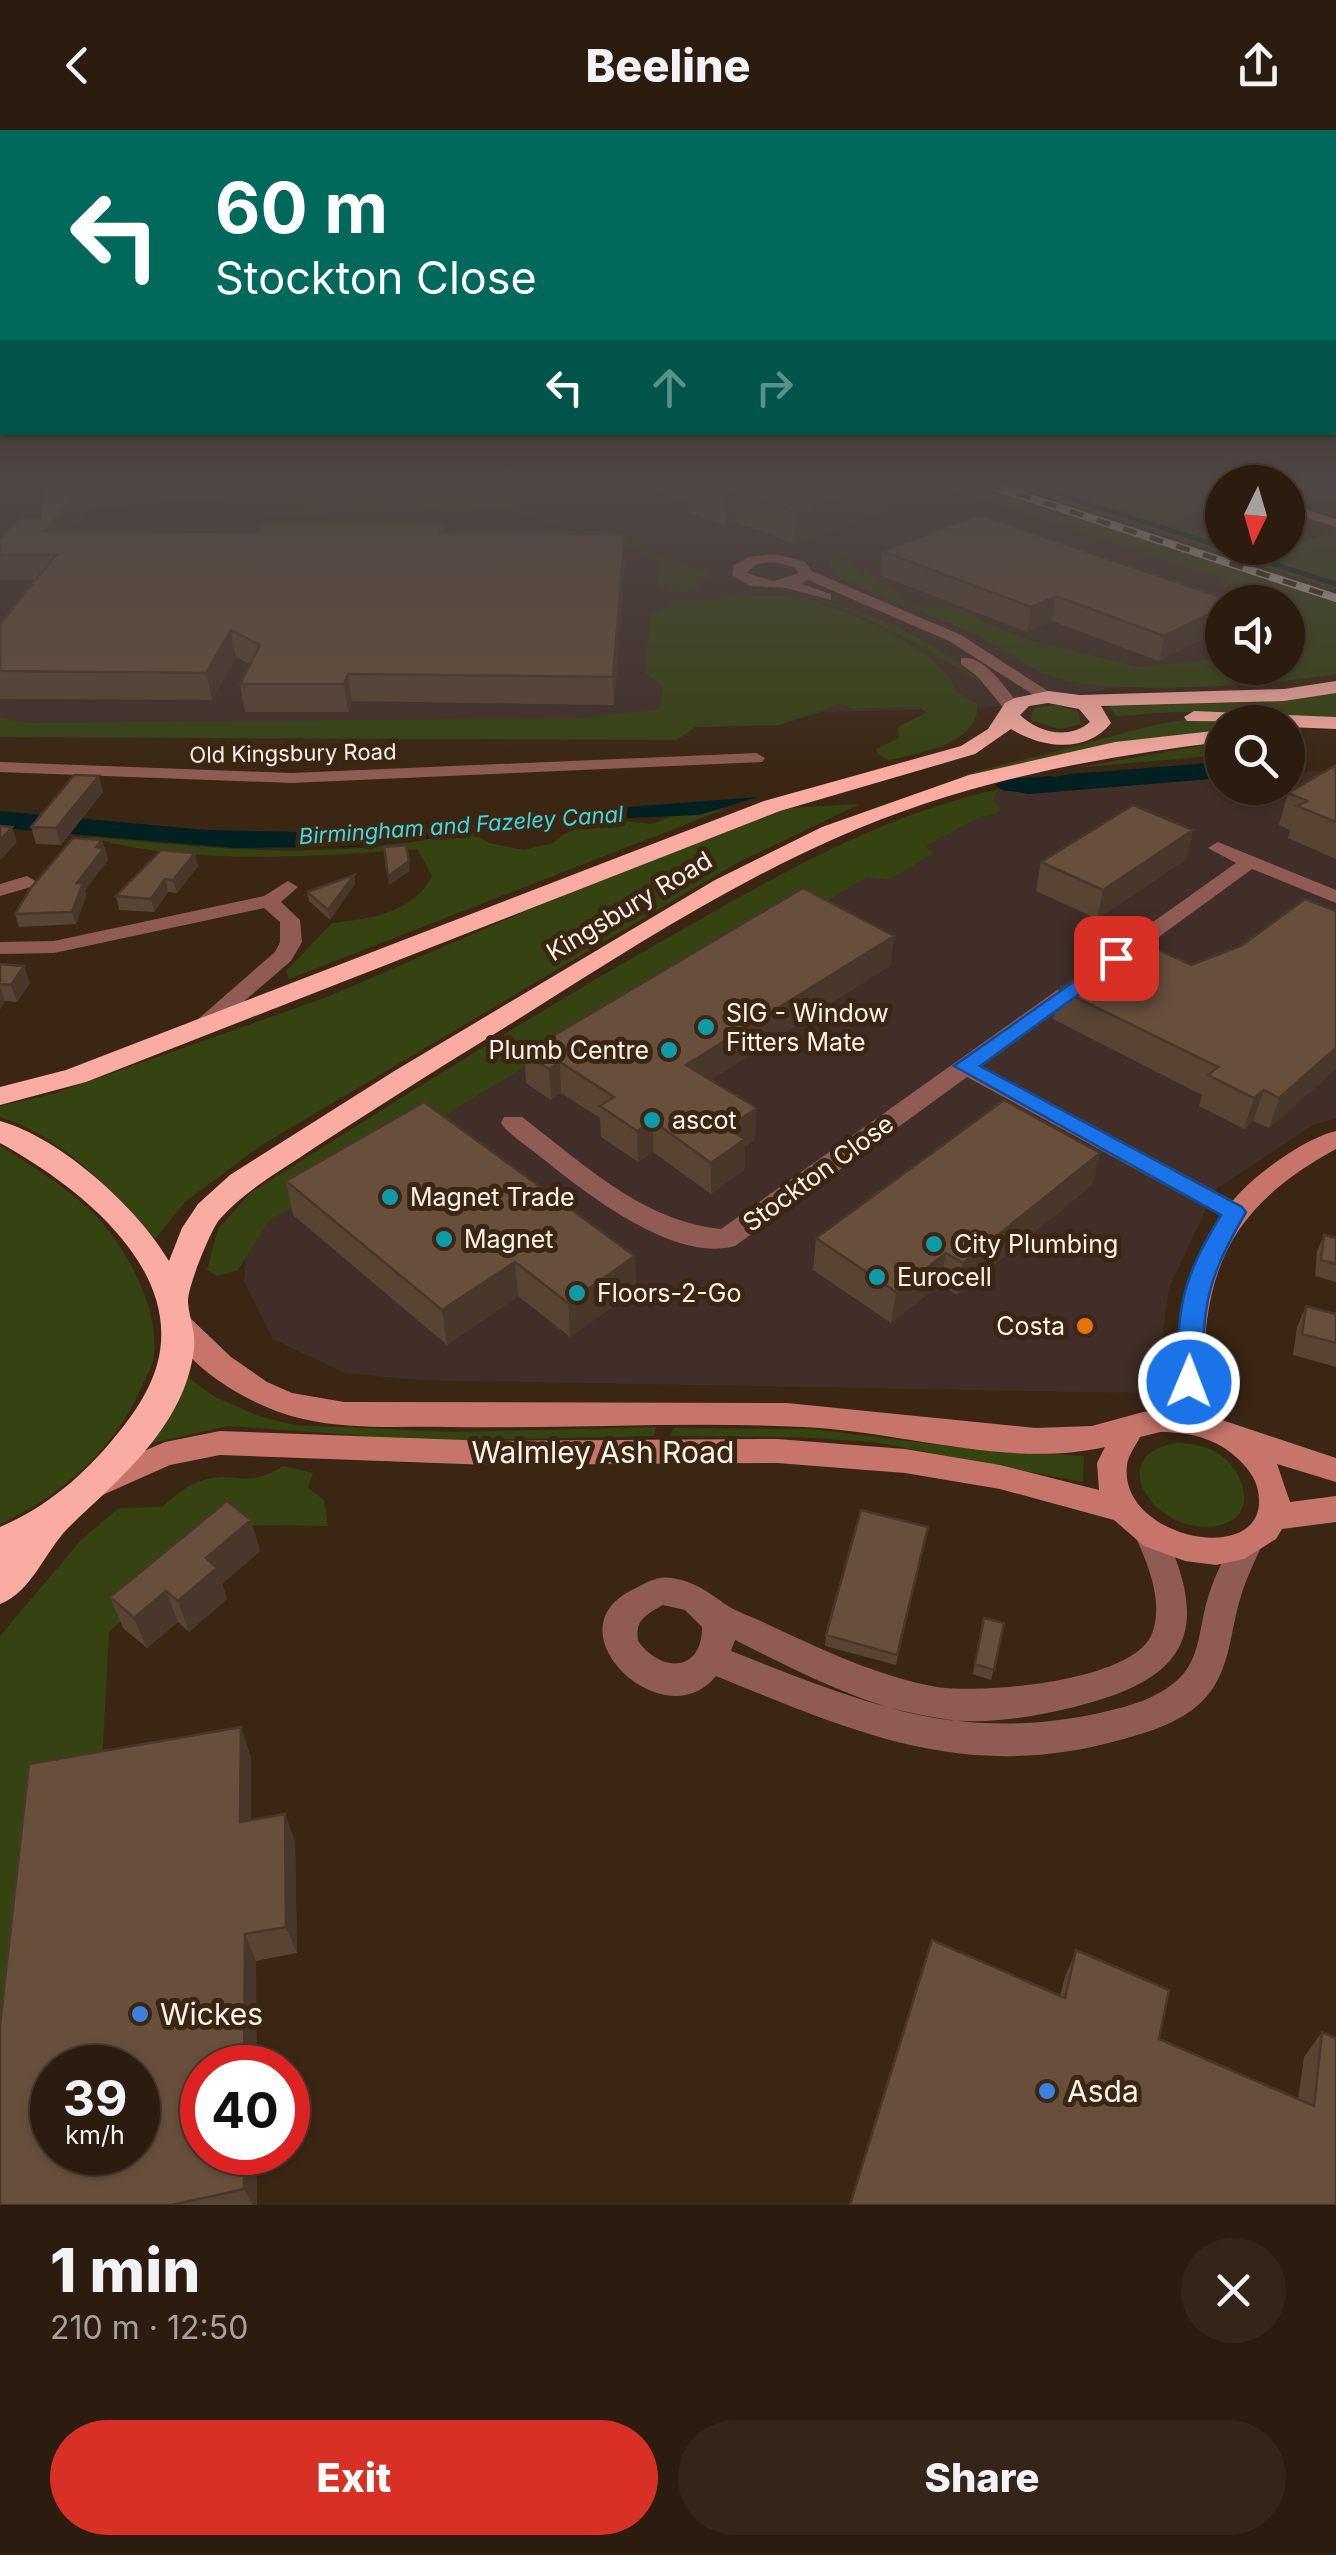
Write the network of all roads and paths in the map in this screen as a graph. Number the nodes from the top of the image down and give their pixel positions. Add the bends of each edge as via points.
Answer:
1 (751, 582) edge
2 (791, 582) edge
3 (825, 582) edge
4 (787, 584) junction
5 (1336, 688) edge
6 (1049, 697) junction
7 (1075, 701) junction
8 (1011, 712) junction
9 (1101, 723) junction
10 (1336, 726) edge
11 (1305, 729) edge
12 (1058, 738) junction
13 (1205, 738) edge
14 (756, 758) dead end
15 (0, 767) edge
16 (830, 832) junction
17 (1218, 848) dead end
18 (1251, 861) junction
19 (28, 882) dead end
20 (288, 887) dead end
21 (1, 893) edge
22 (1336, 897) edge
23 (269, 902) junction
24 (0, 948) edge
25 (200, 1026) junction
26 (965, 1066) junction
27 (0, 1096) edge
28 (513, 1123) dead end
29 (0, 1131) edge
30 (1336, 1138) edge
31 (1234, 1212) junction
32 (174, 1312) junction
33 (1189, 1421) junction
34 (1128, 1430) junction
35 (1231, 1436) junction
36 (1336, 1470) edge
37 (89, 1488) junction
38 (1119, 1508) junction
39 (1336, 1509) edge
40 (1273, 1517) junction
41 (52, 1519) junction
42 (1150, 1534) junction
43 (0, 1544) edge
44 (1245, 1547) junction
45 (0, 1588) edge
46 (713, 1614) junction
47 (712, 1659) junction

1 - 4 street
2 - 4 street
3 - 6 street via 955,638
4 - 8 street via 934,642 984,674
5 - 7 highway
6 - 7 highway
6 - 8 highway via 1030,698
7 - 9 highway via 1095,710
8 - 12 highway via 1032,733
8 - 25 highway, Kingsbury Road via 992,736 968,750 772,806
9 - 10 highway via 1192,717
9 - 12 highway via 1092,733
10 - 11 highway
12 - 16 highway via 879,802
13 - 16 highway, Kingsbury Road via 1024,768
14 - 15 street, Old Kingsbury Road via 586,758 292,778
16 - 32 highway, Kingsbury Road via 652,926 241,1182 198,1228
17 - 18 street
18 - 22 street
18 - 26 street, Stockton Close
19 - 21 street
20 - 23 street
23 - 24 street via 54,947
23 - 25 street via 290,920 291,942
25 - 27 highway, Kingsbury Road via 76,1076
26 - 28 street, Stockton Close via 726,1240 647,1221
26 - 31 street
29 - 32 highway via 89,1189 120,1220 160,1277
30 - 31 street via 1290,1164
31 - 33 street via 1196,1286
32 - 34 street, Walmley Ash Road via 236,1379 309,1409 449,1416 825,1416 999,1438 1090,1438
32 - 37 highway, Kingsbury Road via 176,1355 149,1418
33 - 34 street
33 - 35 street
34 - 38 street via 1110,1473
35 - 36 street
35 - 40 street via 1268,1474
37 - 38 street, Walmley Ash Road via 165,1454 220,1442 473,1453 777,1451 906,1461
37 - 41 highway, Kingsbury Road
38 - 42 street
39 - 40 street
40 - 44 street via 1264,1534
41 - 43 highway
41 - 45 highway
42 - 44 street via 1191,1549
42 - 46 street via 1170,1588 1172,1625 1159,1654 1129,1674 1058,1696 997,1706 942,1704 880,1688
44 - 47 street via 1226,1591 1209,1664 1195,1686 1136,1720 1077,1736 1000,1744 900,1731
46 - 47 street via 719,1637
46 - 47 street via 691,1595 660,1591 633,1604 620,1628 624,1655 644,1674 688,1676

